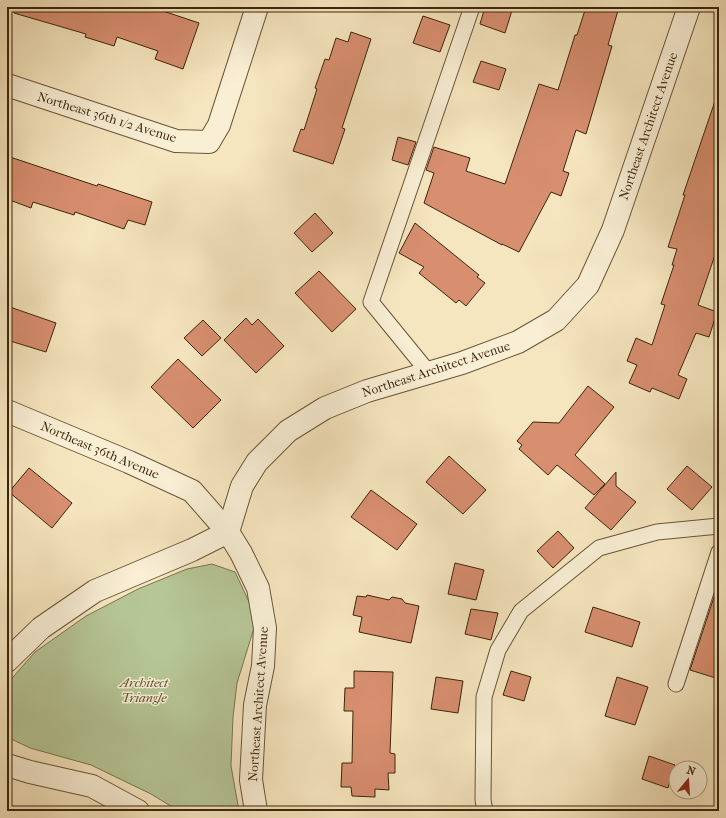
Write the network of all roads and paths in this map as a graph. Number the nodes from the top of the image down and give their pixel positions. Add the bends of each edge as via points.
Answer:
1 (257, 7) edge
2 (472, 7) edge
3 (689, 7) edge
4 (7, 86) edge
5 (429, 374) junction
6 (7, 411) edge
7 (719, 526) edge
8 (228, 532) junction
9 (719, 552) edge
10 (7, 661) edge
11 (676, 684) dead end
12 (7, 764) edge
13 (138, 811) edge
14 (256, 811) edge
15 (485, 811) edge

1 - 4 street, Northeast 36th 1/2 Avenue via 221,118 209,142 176,141
2 - 5 lane via 371,302
3 - 5 street, Northeast Architect Avenue via 613,230 588,285 556,320 518,342
5 - 8 street, Northeast Architect Avenue via 368,391 325,408 288,431 257,462 242,486
6 - 8 street, Northeast 36th Avenue via 192,491
7 - 15 lane via 656,532 599,548 521,611 498,650 484,697
8 - 10 street via 95,591 41,628
8 - 14 street, Northeast Architect Avenue via 258,588 265,628 255,705 251,780
9 - 11 lane
12 - 13 street via 92,786

